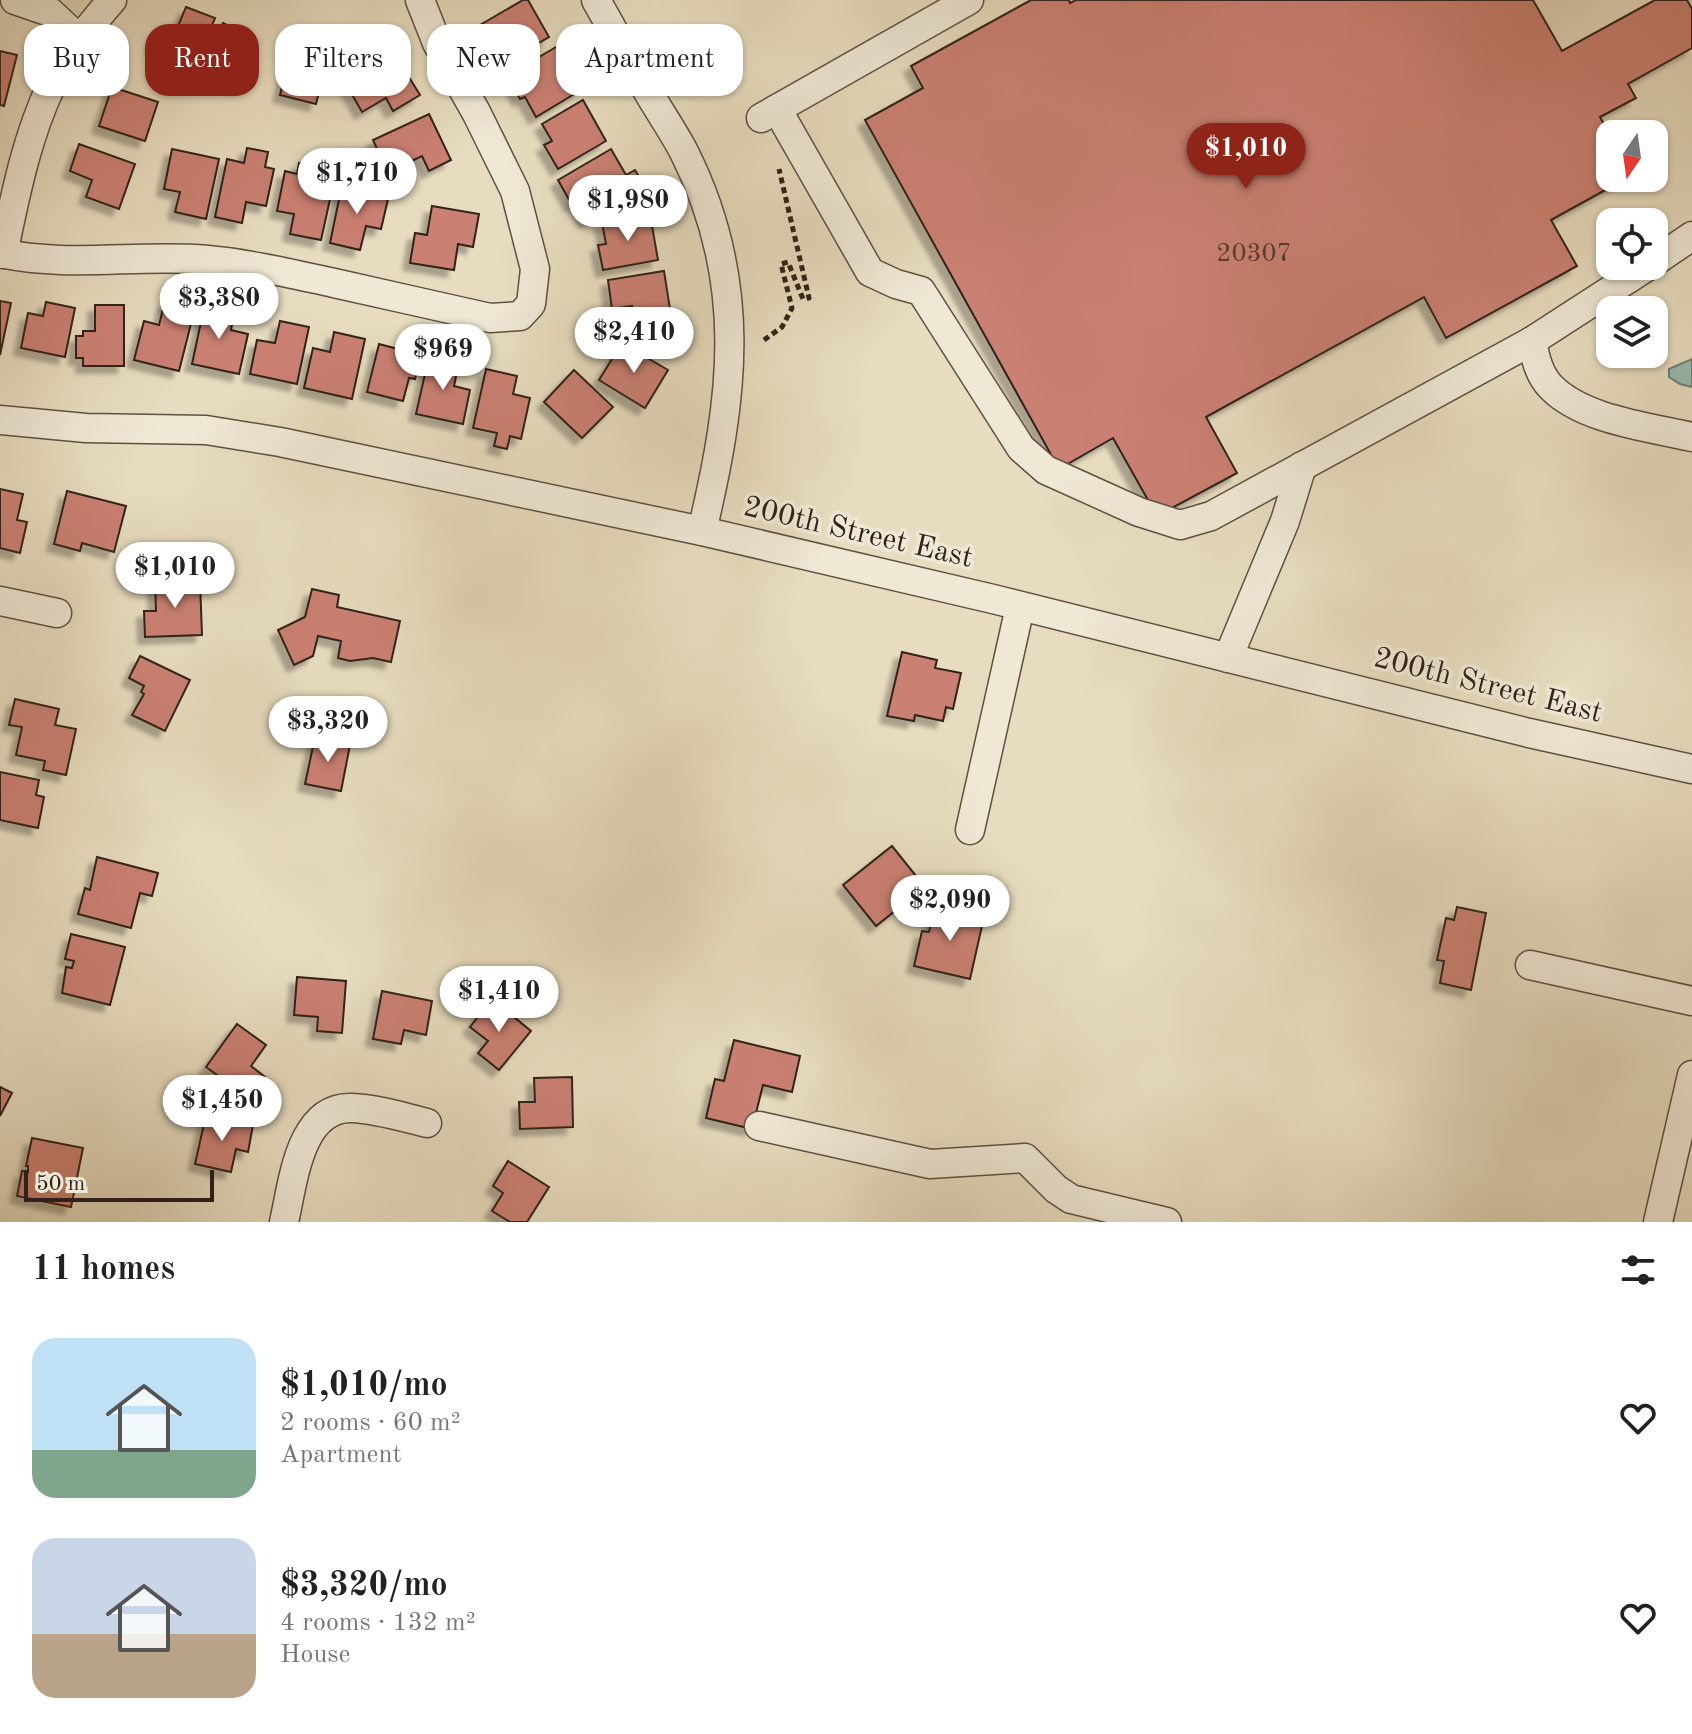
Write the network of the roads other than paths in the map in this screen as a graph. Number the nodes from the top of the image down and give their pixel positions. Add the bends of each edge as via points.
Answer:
1 (15, 0) edge
2 (112, 0) edge
3 (420, 0) edge
4 (596, 0) edge
5 (969, 0) edge
6 (63, 24) edge
7 (92, 24) edge
8 (47, 96) edge
9 (1692, 236) edge
10 (1668, 252) edge
11 (1, 254) edge
12 (1626, 280) edge
13 (1532, 341) junction
14 (0, 420) edge
15 (1692, 437) edge
16 (1302, 466) junction
17 (702, 531) junction
18 (0, 601) edge
19 (1020, 607) junction
20 (57, 613) dead end
21 (1228, 658) junction
22 (1692, 769) edge
23 (970, 830) dead end
24 (1530, 965) dead end
25 (1692, 1001) edge
26 (1692, 1075) edge
27 (427, 1123) dead end
28 (759, 1126) dead end
29 (284, 1222) edge
30 (1167, 1222) edge
31 (1658, 1222) edge

1 - 6 street via 50,12
2 - 7 street
3 - 11 street via 515,191 535,269 535,288 520,316 490,318 260,267 210,261 74,261
4 - 17 street via 684,152 704,201 728,300 726,420
5 - 16 street via 776,120 870,272 921,291 1021,448 1046,470 1139,512 1180,525 1211,516
8 - 11 street via 22,163
9 - 10 street
12 - 13 street
13 - 15 street via 1536,363 1550,387 1576,406
13 - 16 street
14 - 17 street, 200th Street East via 206,430
16 - 21 street
17 - 19 street, 200th Street East
18 - 20 street
19 - 21 street, 200th Street East
19 - 23 street
21 - 22 street, 200th Street East
24 - 25 street
26 - 31 street
27 - 29 street via 369,1110 333,1110 302,1144
28 - 30 street via 930,1164 1025,1158 1071,1199

